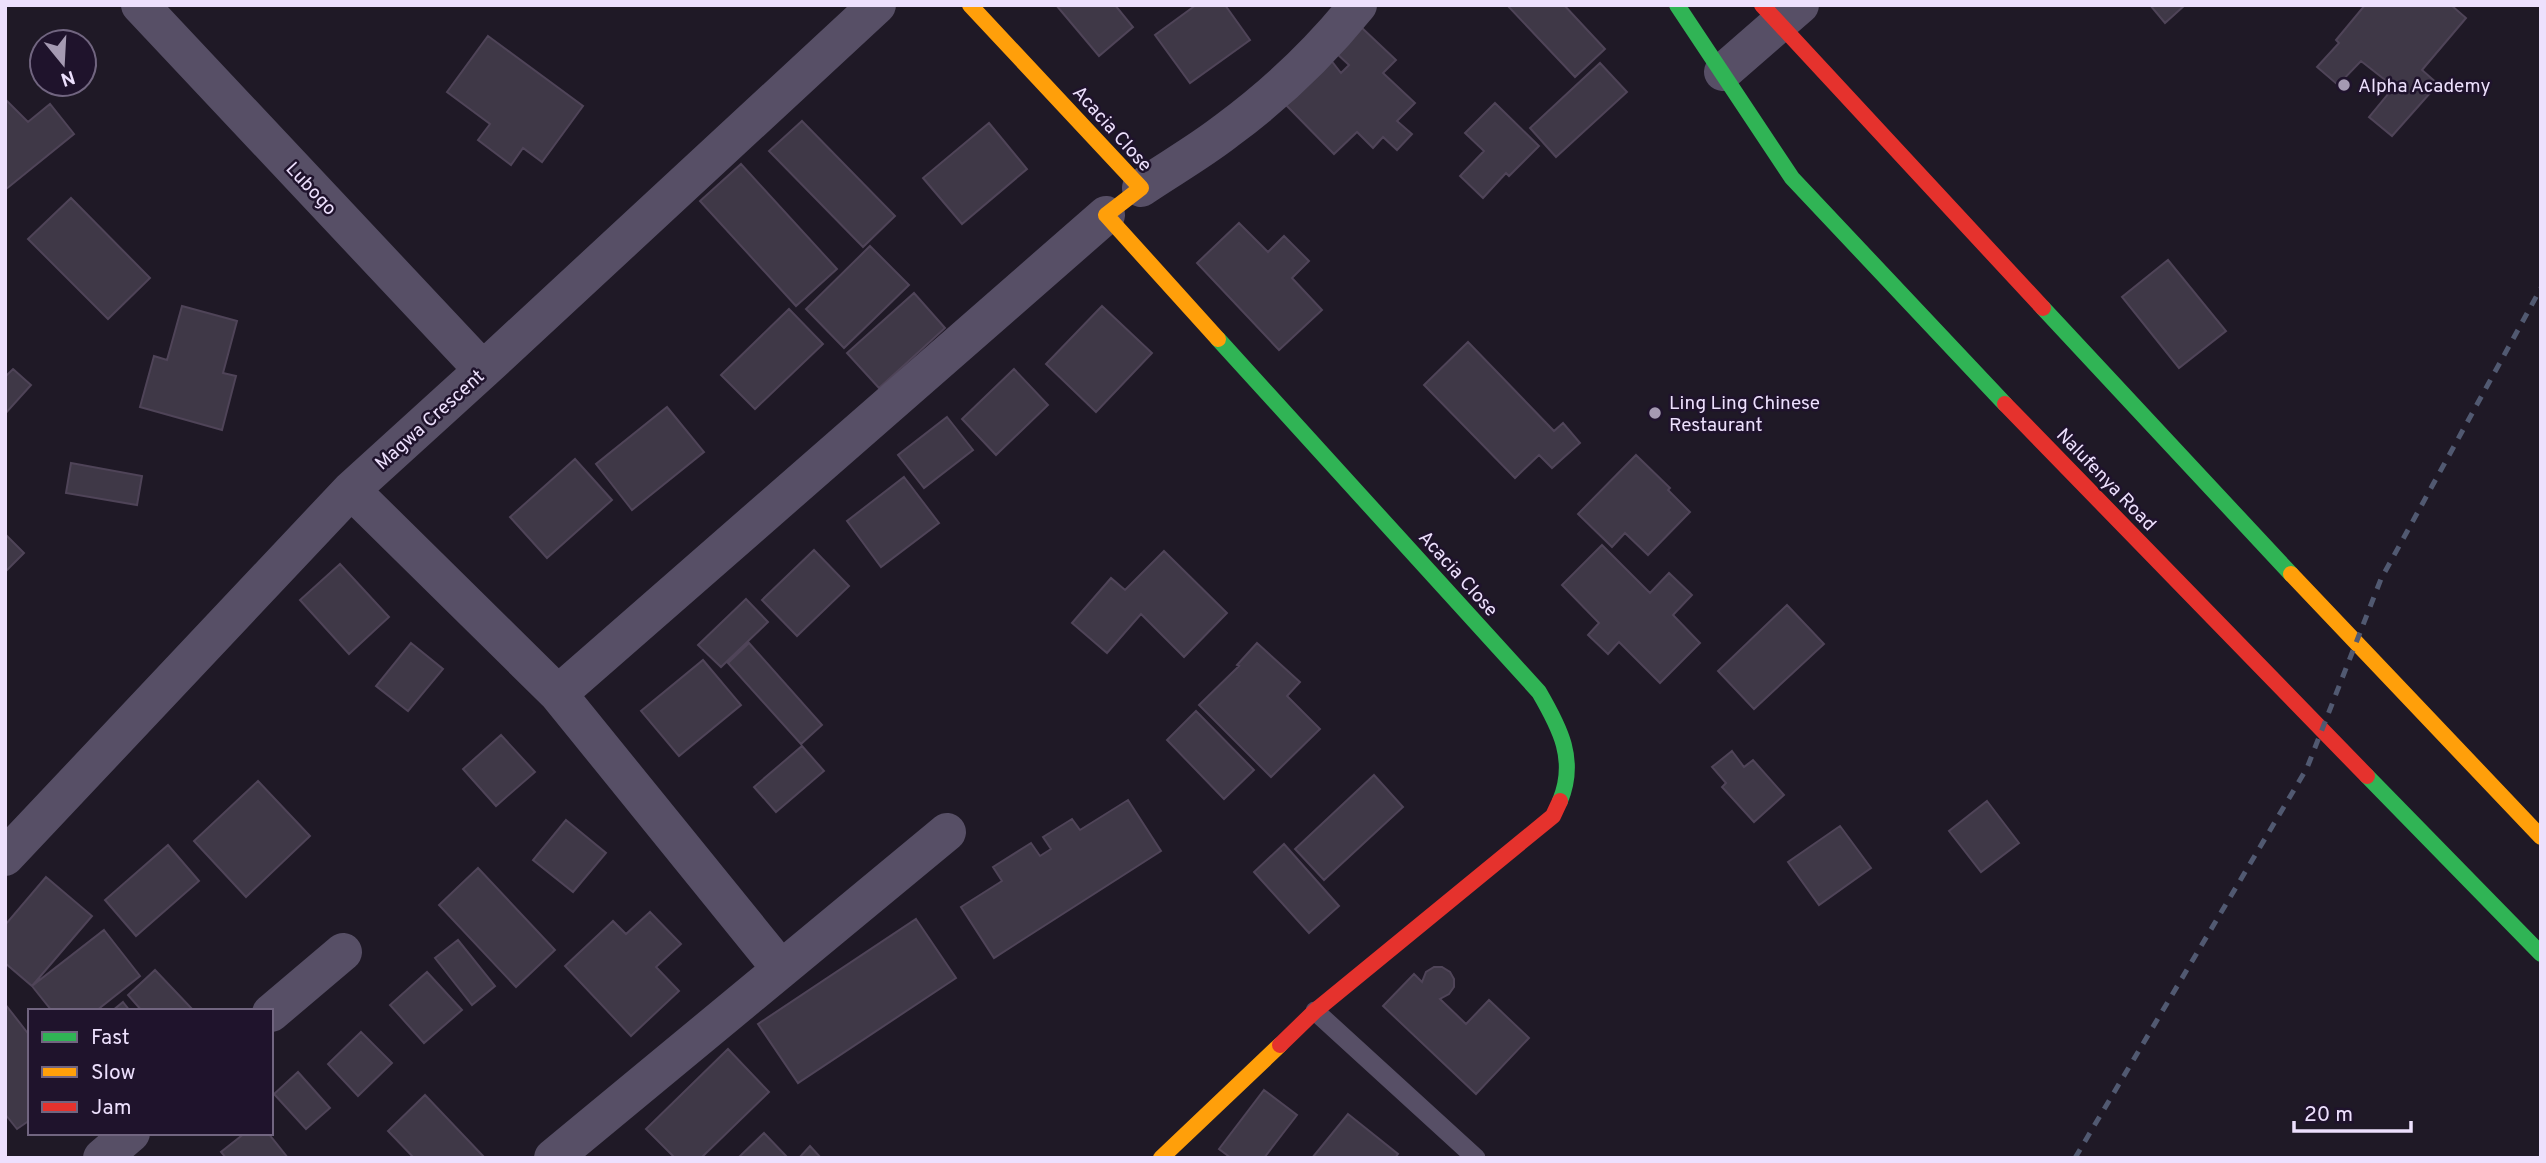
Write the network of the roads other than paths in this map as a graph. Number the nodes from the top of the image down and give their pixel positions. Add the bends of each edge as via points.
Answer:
1 (140, 5) edge
2 (877, 5) edge
3 (970, 5) edge
4 (1358, 5) edge
5 (1677, 5) edge
6 (1780, 11) edge
7 (1723, 72) junction
8 (1141, 188) junction
9 (1106, 215) junction
10 (483, 370) junction
11 (351, 489) junction
12 (558, 694) junction
13 (947, 832) dead end
14 (2541, 837) edge
15 (5, 857) edge
16 (343, 952) dead end
17 (2541, 954) edge
18 (781, 969) junction
19 (273, 1011) edge
20 (1315, 1011) junction
21 (129, 1135) edge
22 (102, 1158) edge
23 (553, 1158) edge
24 (1161, 1158) edge
25 (1476, 1158) edge

1 - 10 street, Lubogo
2 - 10 street, Magwa Crescent
3 - 8 street, Acacia Close
4 - 8 street via 1290,78 1225,132
5 - 7 street, Nalufenya Road
6 - 7 street
6 - 14 street via 2183,460
7 - 17 street, Nalufenya Road via 1793,178 1930,328
8 - 9 street, Acacia Close
9 - 12 street
9 - 20 street, Acacia Close via 1539,692 1561,730 1569,758 1565,794 1553,816
10 - 11 street, Magwa Crescent
11 - 12 street
11 - 15 street, Magwa Crescent
12 - 18 street
13 - 18 street
16 - 19 street
18 - 23 street
20 - 24 street, Acacia Close
20 - 25 lane
21 - 22 street

